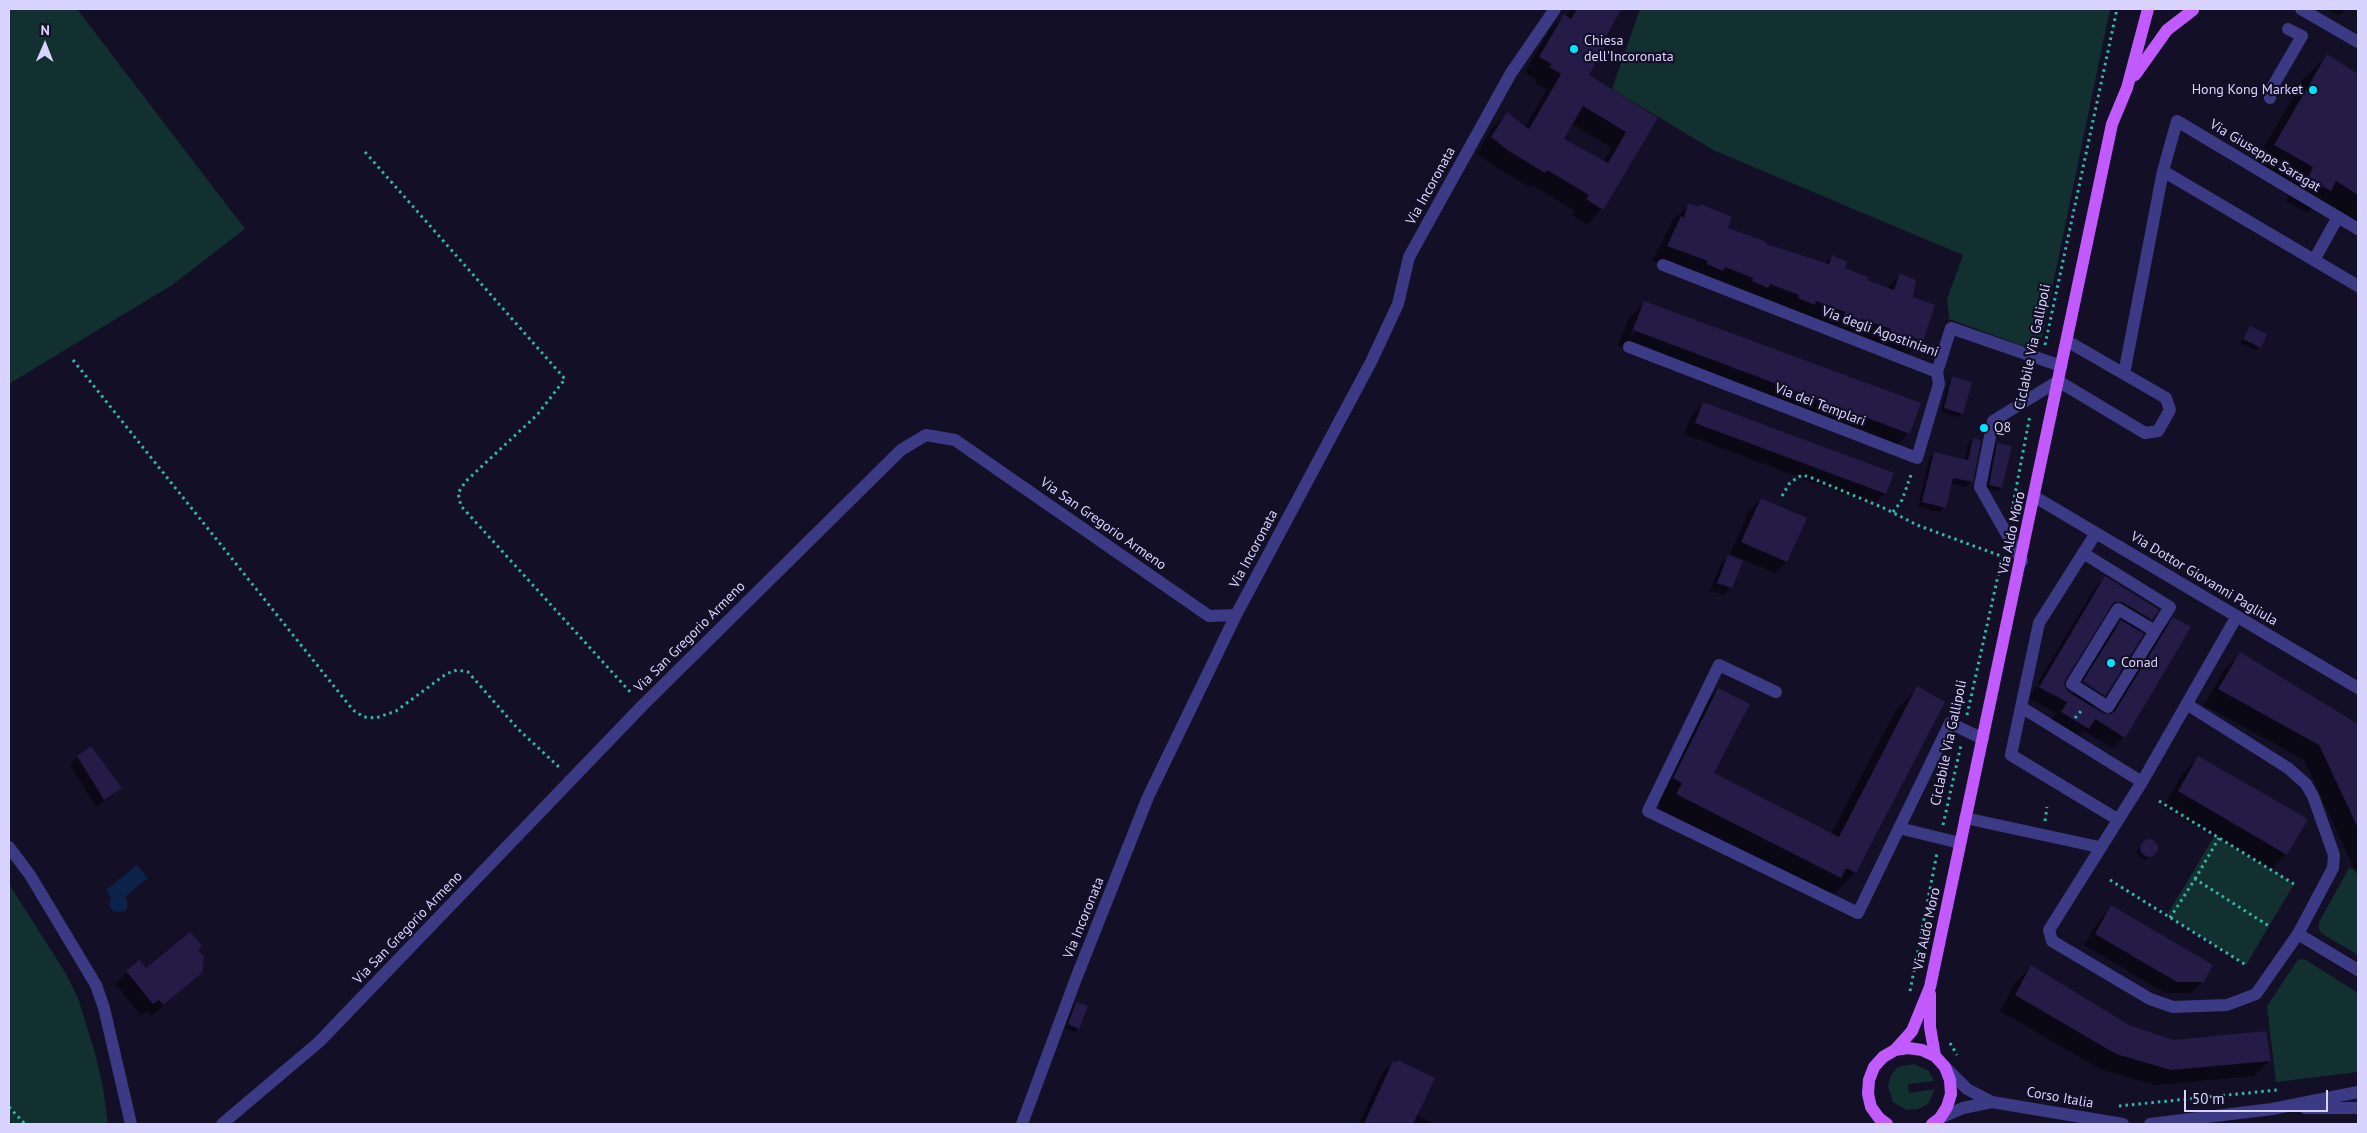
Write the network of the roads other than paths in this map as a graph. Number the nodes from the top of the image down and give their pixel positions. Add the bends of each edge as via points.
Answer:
1 (1555, 9) edge
2 (2148, 9) edge
3 (2192, 9) edge
4 (2301, 9) edge
5 (2288, 29) dead end
6 (2358, 42) edge
7 (2127, 88) junction
8 (2270, 98) dead end
9 (2163, 171) junction
10 (2338, 217) junction
11 (2358, 229) edge
12 (2314, 260) junction
13 (1663, 265) dead end
14 (2358, 286) edge
15 (2067, 341) junction
16 (1629, 347) dead end
17 (2061, 366) junction
18 (1937, 372) junction
19 (2124, 374) junction
20 (2058, 381) junction
21 (2035, 497) junction
22 (2096, 533) junction
23 (2083, 553) junction
24 (2022, 561) junction
25 (1236, 615) junction
26 (2237, 616) junction
27 (2155, 632) junction
28 (2358, 688) edge
29 (1776, 692) dead end
30 (2188, 704) junction
31 (2021, 707) junction
32 (1982, 739) junction
33 (2142, 782) junction
34 (1965, 818) junction
35 (2117, 819) junction
36 (1899, 828) junction
37 (1960, 843) junction
38 (9, 847) edge
39 (2100, 847) junction
40 (2298, 934) junction
41 (2358, 970) edge
42 (1930, 987) junction
43 (1895, 1050) junction
44 (1934, 1056) junction
45 (1945, 1067) junction
46 (2358, 1092) edge
47 (1992, 1102) junction
48 (2358, 1108) edge
49 (2272, 1109) junction
50 (1936, 1121) edge
51 (131, 1124) edge
52 (222, 1124) edge
53 (1022, 1124) edge
54 (1887, 1124) edge
55 (2123, 1124) edge
56 (2150, 1124) edge

1 - 25 street, Via Incoronata via 1511,73 1409,257 1398,304 1371,362
2 - 7 main road, Via Aldo Moro
3 - 7 main road, Via Aldo Moro via 2167,30
4 - 6 street
5 - 8 street via 2302,36 2270,92
7 - 15 main road, Via Aldo Moro via 2112,124
9 - 10 street, Via Giuseppe Saragat via 2176,121
9 - 12 street
9 - 19 street
10 - 11 street, Via Giuseppe Saragat
10 - 12 street
12 - 14 street
13 - 18 street, Via degli Agostiniani
15 - 17 main road, Via Aldo Moro
15 - 19 street
16 - 18 street, Via dei Templari via 1917,458 1940,384
17 - 18 street, Via degli Agostiniani via 1951,328
17 - 20 main road, Via Aldo Moro
19 - 20 street via 2166,398 2170,410 2158,431 2146,433
20 - 21 main road, Via Aldo Moro
20 - 24 street via 1993,421 1980,487
21 - 22 street, Via Dottor Giovanni Pagliula
21 - 24 main road, Via Aldo Moro
22 - 23 street
22 - 26 street, Via Dottor Giovanni Pagliula
23 - 27 street via 2170,607
23 - 31 street via 2039,623
24 - 32 main road, Via Aldo Moro
25 - 52 street, Via San Gregorio Armeno via 1209,616 955,440 926,435 901,450 642,705 319,1042
25 - 53 street, Via Incoronata via 1148,797
26 - 28 street, Via Dottor Giovanni Pagliula
26 - 30 street
27 - 27 street via 2108,707 2072,684 2118,608
29 - 36 street via 1719,664 1648,811 1858,913
30 - 33 street
30 - 40 street via 2288,768 2306,784 2313,796 2334,855 2333,868
31 - 33 street
31 - 35 street via 2011,755
32 - 34 main road, Via Aldo Moro
32 - 36 street via 1950,723
33 - 35 street
34 - 37 main road, Via Aldo Moro
34 - 39 street
35 - 39 street
36 - 37 street
37 - 42 main road, Via Aldo Moro
38 - 51 street via 30,875 96,985
39 - 40 street via 2050,930 2052,941 2150,999 2173,1007 2196,1007 2227,1005 2256,994
40 - 41 street
42 - 43 main road, Via Aldo Moro via 1912,1032
42 - 44 main road, Via Aldo Moro
43 - 44 main road via 1922,1050
43 - 54 main road, Via Aldo Moro via 1874,1067 1869,1080 1871,1107
44 - 45 main road
45 - 47 street, Corso Italia via 1967,1089
45 - 50 main road via 1951,1094 1947,1107
46 - 49 street
47 - 50 street, Corso Italia via 1963,1108
47 - 55 street, Corso Italia
48 - 49 street
49 - 56 street

